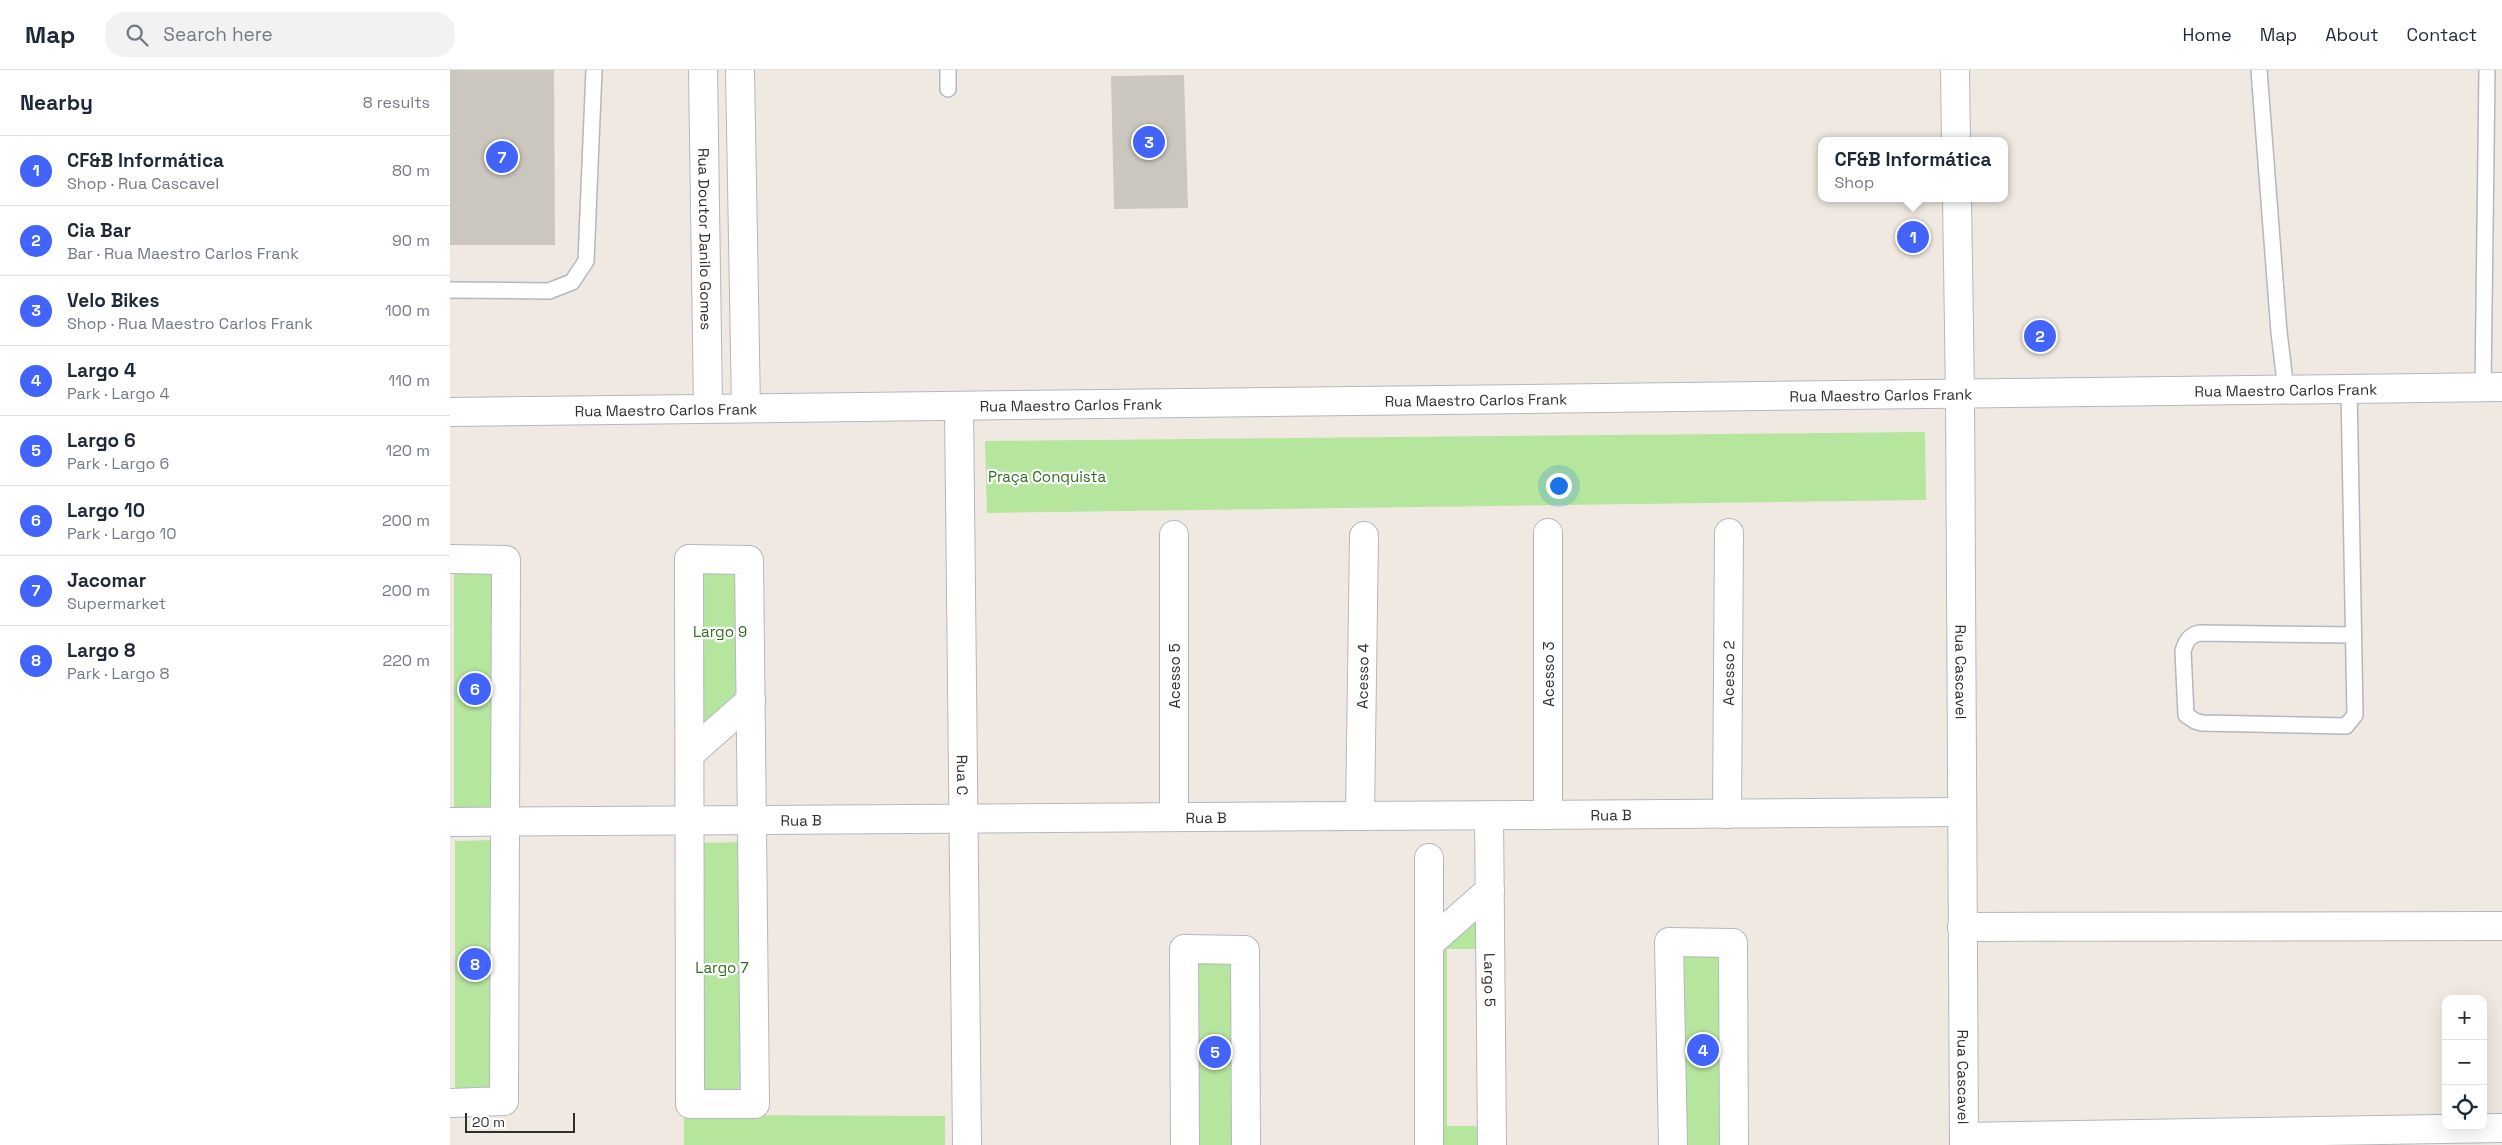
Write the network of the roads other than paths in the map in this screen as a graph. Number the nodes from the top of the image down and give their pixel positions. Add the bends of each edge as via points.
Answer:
1 (594, 70) edge
2 (703, 70) edge
3 (740, 70) edge
4 (948, 70) edge
5 (1954, 70) edge
6 (2259, 70) edge
7 (2487, 70) edge
8 (948, 89) dead end
9 (1956, 137) edge
10 (1957, 202) edge
11 (450, 290) edge
12 (2492, 387) edge
13 (2348, 389) junction
14 (2286, 390) junction
15 (1960, 393) junction
16 (959, 406) junction
17 (708, 408) junction
18 (746, 408) junction
19 (450, 412) edge
20 (1548, 533) dead end
21 (1729, 533) dead end
22 (1174, 536) dead end
23 (1364, 536) dead end
24 (450, 559) edge
25 (2352, 635) junction
26 (751, 700) junction
27 (690, 754) junction
28 (1962, 812) junction
29 (1727, 814) junction
30 (1489, 815) junction
31 (1548, 815) junction
32 (1360, 816) junction
33 (1174, 817) junction
34 (963, 818) junction
35 (690, 820) junction
36 (752, 820) junction
37 (504, 821) junction
38 (450, 822) edge
39 (1429, 858) dead end
40 (1490, 890) junction
41 (2502, 926) edge
42 (1962, 927) junction
43 (1430, 943) junction
44 (450, 1103) edge
45 (2502, 1128) edge
46 (1964, 1141) edge
47 (967, 1145) edge
48 (1185, 1145) edge
49 (1246, 1145) edge
50 (1429, 1145) edge
51 (1492, 1145) edge
52 (1673, 1145) edge
53 (1734, 1145) edge

1 - 11 lane via 586,261 572,282 550,291
2 - 17 street, Rua Doutor Danilo Gomes
3 - 18 street
4 - 8 lane
5 - 9 street
6 - 14 lane
7 - 12 lane
10 - 15 street, Rua Cascavel
12 - 13 street, Rua Maestro Carlos Frank
13 - 14 street, Rua Maestro Carlos Frank
13 - 25 lane
14 - 15 street, Rua Maestro Carlos Frank
15 - 16 street, Rua Maestro Carlos Frank
15 - 28 street, Rua Cascavel
16 - 18 street, Rua Maestro Carlos Frank
16 - 34 street, Rua C
17 - 18 street, Rua Maestro Carlos Frank
17 - 19 street, Rua Maestro Carlos Frank
20 - 31 street, Acesso 3
21 - 29 street, Acesso 2
22 - 33 street, Acesso 5
23 - 32 street, Acesso 4
24 - 37 street via 506,560
25 - 25 lane via 2199,633 2192,636 2186,641 2184,650 2186,715 2202,722 2346,726 2354,715
26 - 27 street
26 - 27 street via 749,560 689,559
26 - 36 street
27 - 35 street
28 - 29 street, Rua B
28 - 42 street, Rua Cascavel
29 - 31 street, Rua B
30 - 31 street, Rua B
30 - 32 street, Rua B
30 - 40 street, Largo 5
32 - 33 street, Rua B
33 - 34 street, Rua B
34 - 36 street, Rua B
34 - 47 street, Rua C
35 - 36 street, Rua B
35 - 36 street via 690,1104 755,1104
35 - 37 street, Rua B
37 - 38 street, Rua B
37 - 44 street via 504,1101
39 - 43 street
40 - 43 street
40 - 51 street, Largo 5
41 - 42 street
42 - 46 street, Rua Cascavel
43 - 50 street
45 - 46 street
48 - 49 street via 1184,949 1245,950
52 - 53 street via 1669,942 1732,943

